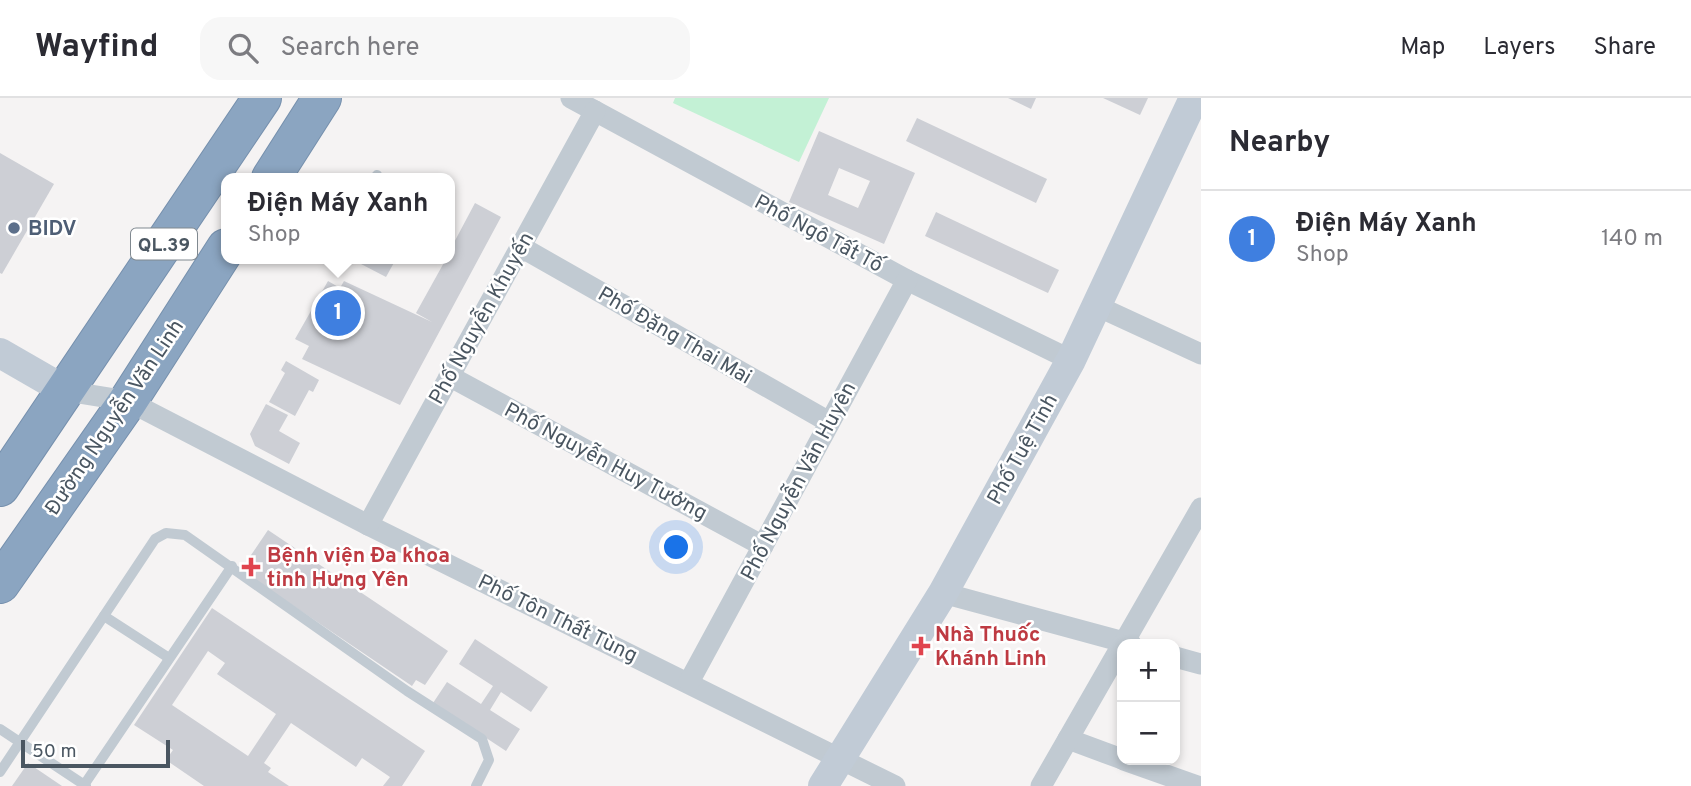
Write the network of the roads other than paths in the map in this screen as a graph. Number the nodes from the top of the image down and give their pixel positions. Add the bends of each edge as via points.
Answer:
1 (262, 98) edge
2 (322, 98) edge
3 (571, 98) edge
4 (1194, 98) edge
5 (595, 111) junction
6 (274, 173) edge
7 (521, 247) junction
8 (221, 256) edge
9 (907, 280) junction
10 (1099, 307) junction
11 (0, 353) edge
12 (1201, 354) edge
13 (1071, 360) junction
14 (449, 376) junction
15 (66, 391) junction
16 (128, 401) junction
17 (829, 422) junction
18 (0, 487) edge
19 (1201, 508) edge
20 (368, 525) junction
21 (763, 546) junction
22 (232, 566) junction
23 (0, 584) edge
24 (943, 593) junction
25 (104, 616) junction
26 (1128, 639) edge
27 (1117, 642) edge
28 (1117, 657) edge
29 (169, 658) junction
30 (1180, 658) edge
31 (1201, 664) edge
32 (689, 682) junction
33 (0, 729) edge
34 (1068, 739) junction
35 (20, 742) junction
36 (1117, 757) edge
37 (842, 758) junction
38 (1140, 765) edge
39 (0, 772) edge
40 (85, 785) edge
41 (476, 786) edge
42 (823, 786) edge
43 (895, 786) edge
44 (1041, 786) edge
45 (1198, 786) edge

1 - 15 highway, QL.39
2 - 6 highway
3 - 5 street, Phố Ngô Tất Tố
4 - 10 street, Phố Tuệ Tĩnh
5 - 7 street, Phố Nguyễn Khuyến
5 - 9 street, Phố Ngô Tất Tố
7 - 14 street, Phố Nguyễn Khuyến
7 - 17 street, Phố Đặng Thai Mai
8 - 16 highway, Đường Nguyễn Văn Linh / QL.39
9 - 13 street, Phố Ngô Tất Tố
9 - 17 street, Phố Nguyễn Văn Huyên
10 - 12 street
10 - 13 street, Phố Tuệ Tĩnh
11 - 15 street
13 - 24 street, Phố Tuệ Tĩnh
14 - 20 street, Phố Nguyễn Khuyến
14 - 21 street, Phố Nguyễn Huy Tưởng
15 - 16 street, Phố Tôn Thất Tùng
15 - 18 highway, QL.39
16 - 20 street, Phố Tôn Thất Tùng
16 - 23 highway, Đường Nguyễn Văn Linh / QL.39
17 - 21 street, Phố Nguyễn Văn Huyên
19 - 26 street
20 - 32 street, Phố Tôn Thất Tùng
21 - 32 street, Phố Nguyễn Văn Huyên
22 - 25 lane via 185,535 166,533 155,539
22 - 29 lane
22 - 41 lane via 482,739 489,760
24 - 27 street
24 - 37 street, Phố Tuệ Tĩnh
25 - 29 lane
25 - 35 lane
28 - 34 street
29 - 40 lane
30 - 31 street
32 - 37 street, Phố Tôn Thất Tùng
33 - 35 lane
34 - 36 street
34 - 44 street
35 - 39 lane
35 - 40 lane
37 - 42 street, Phố Tuệ Tĩnh
37 - 43 street, Phố Tôn Thất Tùng
38 - 45 street

